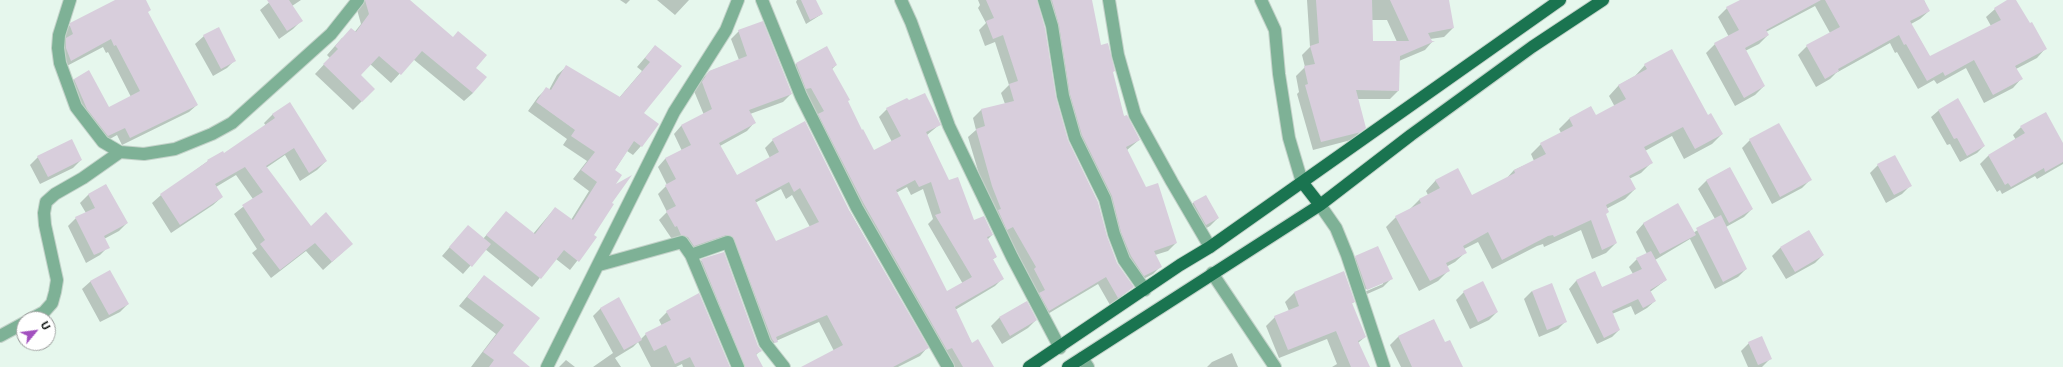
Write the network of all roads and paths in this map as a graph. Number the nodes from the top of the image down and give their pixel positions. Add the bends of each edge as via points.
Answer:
1 (70, 0) edge
2 (358, 0) edge
3 (738, 0) edge
4 (762, 0) edge
5 (900, 0) edge
6 (1044, 0) edge
7 (1109, 0) edge
8 (1261, 0) edge
9 (1560, 0) edge
10 (1603, 0) edge
11 (120, 152) junction
12 (1302, 182) junction
13 (1320, 205) junction
14 (1210, 247) junction
15 (691, 255) junction
16 (599, 265) junction
17 (1212, 273) junction
18 (1145, 290) junction
19 (45, 311) edge
20 (16, 327) edge
21 (0, 336) edge
22 (1058, 344) junction
23 (1085, 363) edge
24 (547, 367) edge
25 (738, 367) edge
26 (784, 367) edge
27 (948, 367) edge
28 (1029, 367) edge
29 (1068, 367) edge
30 (1275, 367) edge
31 (1384, 367) edge

1 - 11 street via 59,35 58,48 67,86 76,106 103,142
2 - 11 street via 330,34 232,123 175,149 144,154
3 - 16 street via 726,30 674,112
4 - 27 street via 801,96 857,208
5 - 22 street via 912,22 949,126 1012,257
6 - 18 street via 1052,26 1063,96 1075,138 1105,198 1124,260
7 - 14 street via 1118,55 1135,115
8 - 12 street via 1275,30 1289,138
9 - 12 main road
10 - 13 main road via 1532,47
11 - 19 street via 46,202 44,213 56,280 52,304
12 - 13 main road
12 - 14 main road
13 - 17 main road
13 - 31 street via 1336,228 1347,255
14 - 18 main road
15 - 16 street via 682,242
15 - 25 street
15 - 26 street via 728,242 765,343
16 - 24 street
17 - 23 main road
17 - 30 street
18 - 22 main road
20 - 21 street
22 - 28 main road
23 - 29 main road

